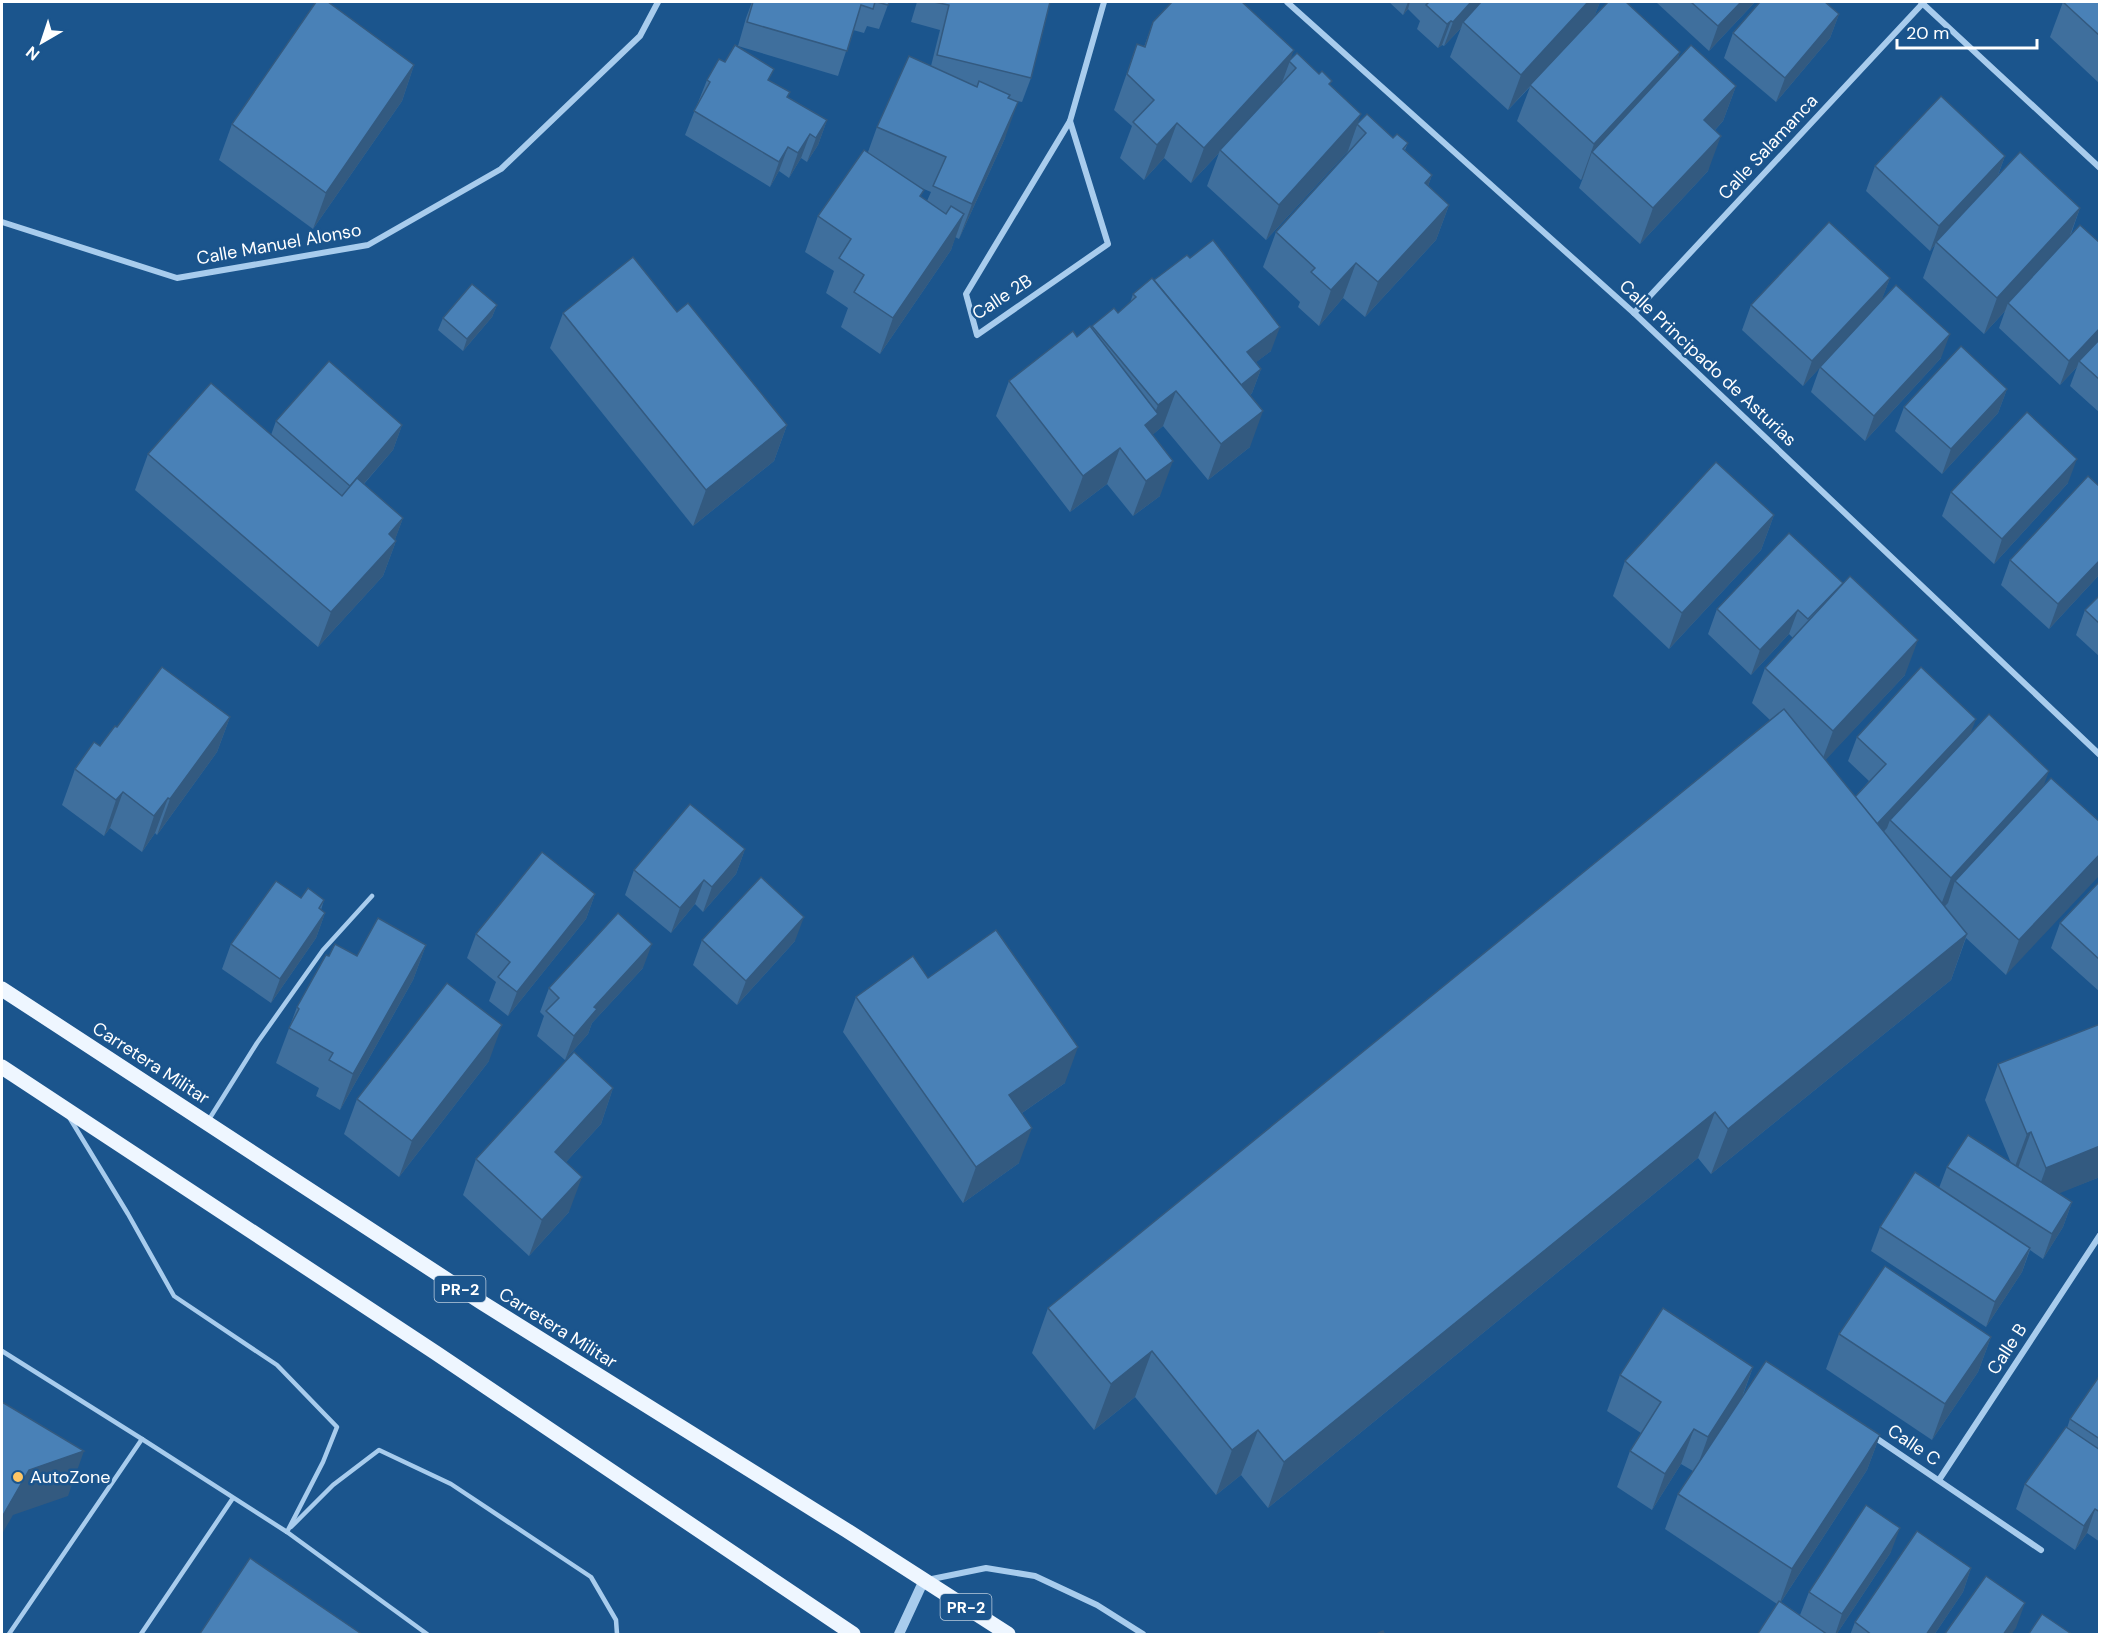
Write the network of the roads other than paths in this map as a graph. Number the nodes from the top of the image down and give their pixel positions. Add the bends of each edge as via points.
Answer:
1 (658, 2) edge
2 (1104, 2) edge
3 (1287, 2) edge
4 (1922, 2) edge
5 (1070, 121) junction
6 (2100, 168) edge
7 (2, 222) edge
8 (1634, 313) junction
9 (2100, 755) edge
10 (372, 896) dead end
11 (2, 989) edge
12 (2, 1067) edge
13 (64, 1108) junction
14 (207, 1123) junction
15 (2100, 1235) edge
16 (2, 1351) edge
17 (1863, 1430) edge
18 (142, 1439) junction
19 (1939, 1480) junction
20 (233, 1498) junction
21 (286, 1532) junction
22 (2041, 1550) dead end
23 (924, 1580) junction
24 (9, 1635) edge
25 (141, 1635) edge
26 (427, 1635) edge
27 (617, 1635) edge
28 (853, 1635) edge
29 (899, 1635) edge
30 (1008, 1635) edge
31 (1143, 1635) edge

1 - 7 street, Calle Manuel Alonso via 640,36 501,169 368,245 177,278
2 - 5 street, Calle 2B
3 - 8 street, Calle Principado de Asturias
4 - 6 street
4 - 8 street, Calle Salamanca
5 - 5 street, Calle 2B via 966,294 977,335 1108,244
8 - 9 street, Calle Principado de Asturias
10 - 14 lane via 323,950 257,1043
11 - 14 main road, Carretera Militar / PR-2
12 - 13 main road
13 - 21 lane via 174,1296 277,1365 337,1427
13 - 28 main road
14 - 23 main road, Carretera Militar / PR-2 via 480,1302
15 - 19 street, Calle B
16 - 18 lane
17 - 19 street, Calle C
18 - 20 lane
18 - 24 lane
19 - 22 street, Calle C
20 - 21 lane
20 - 25 lane
21 - 26 lane
21 - 27 lane via 333,1485 379,1450 451,1484 591,1577 616,1620
23 - 29 street
23 - 30 main road, Carretera Militar / PR-2
23 - 31 street via 986,1568 1035,1576 1097,1605

